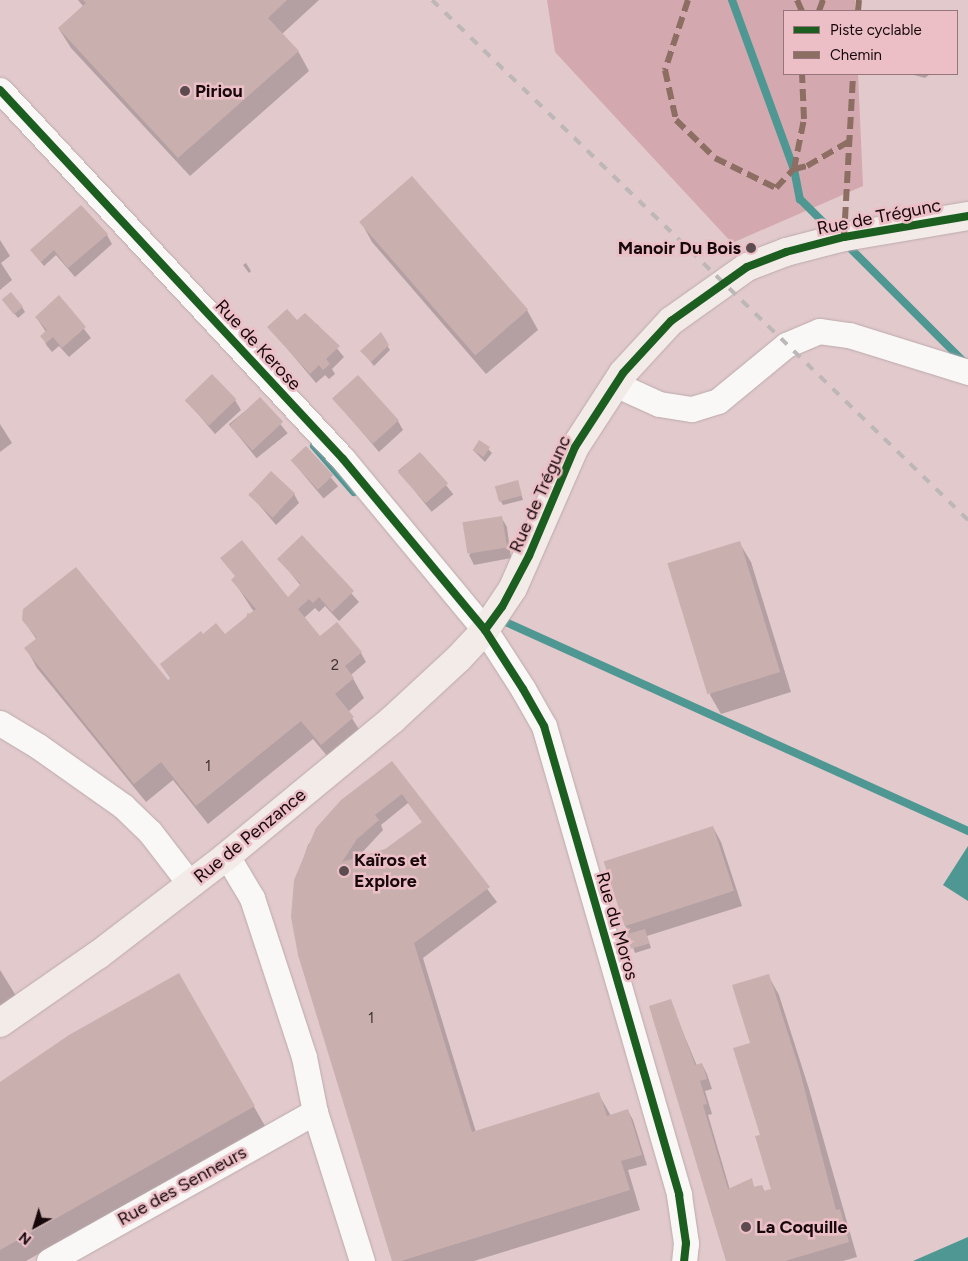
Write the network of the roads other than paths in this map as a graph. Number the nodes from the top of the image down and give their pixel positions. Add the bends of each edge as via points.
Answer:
1 (0, 90) edge
2 (968, 216) edge
3 (968, 372) edge
4 (615, 384) junction
5 (485, 630) junction
6 (0, 723) edge
7 (227, 856) junction
8 (190, 884) junction
9 (0, 1024) edge
10 (315, 1112) junction
11 (685, 1252) edge
12 (49, 1261) edge
13 (362, 1261) edge

1 - 5 street, Rue de Kerose via 343,459
2 - 4 main road, Rue de Trégunc via 844,237 786,252 747,267 671,321
3 - 4 street via 849,335 819,331 786,344 718,401 692,409 659,404
4 - 5 main road, Rue de Trégunc via 575,447 517,580
5 - 7 main road, Rue de Penzance via 434,683 392,720
5 - 11 street, Rue du Moros via 544,726 679,1195
6 - 8 street via 123,806 150,832
7 - 8 main road, Rue de Penzance
7 - 10 street via 252,898 304,1057
8 - 9 main road, Rue de Penzance via 98,955
10 - 12 street, Rue des Senneurs
10 - 13 street

